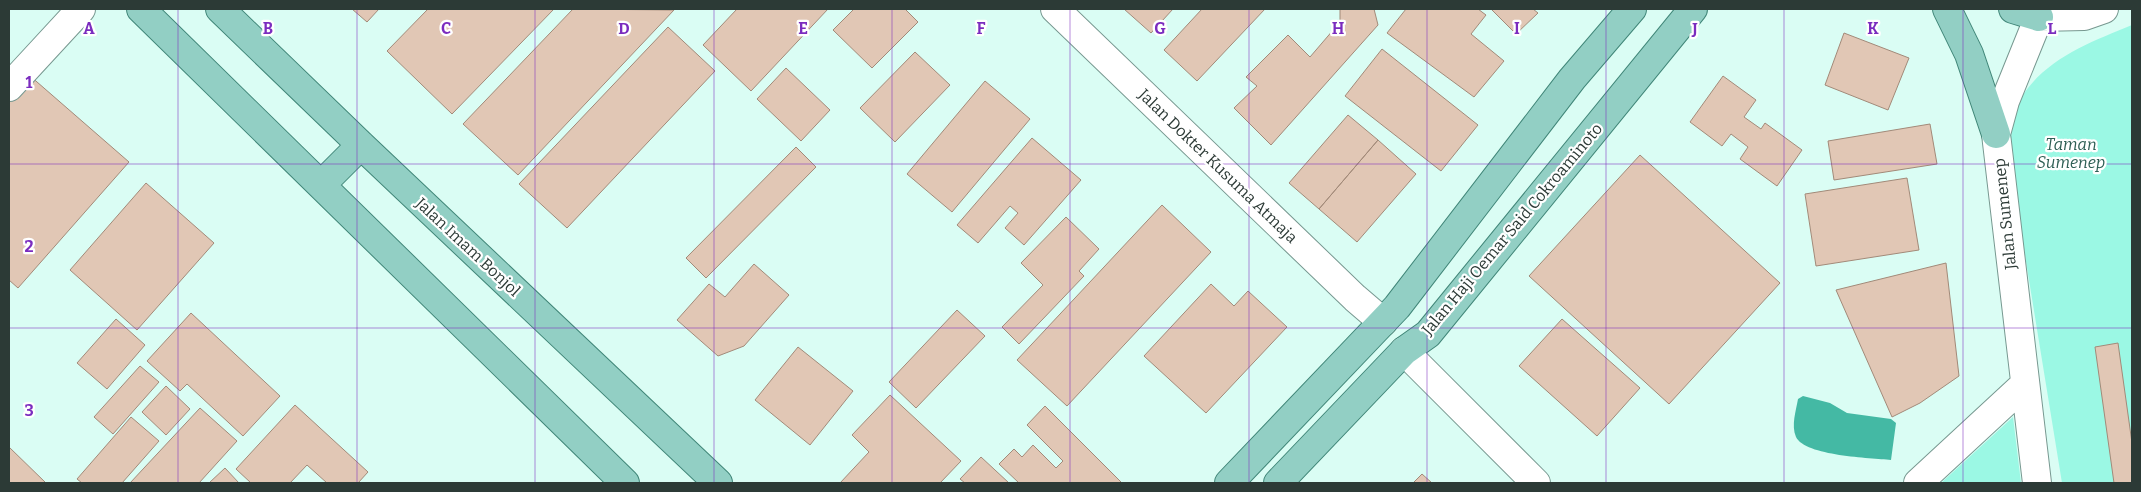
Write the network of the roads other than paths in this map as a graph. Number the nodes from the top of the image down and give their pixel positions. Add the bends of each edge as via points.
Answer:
1 (81, 9) edge
2 (141, 9) edge
3 (220, 9) edge
4 (1055, 9) edge
5 (1632, 9) edge
6 (1693, 9) edge
7 (1947, 9) edge
8 (2013, 9) edge
9 (2104, 9) edge
10 (2038, 17) junction
11 (9, 87) edge
12 (1996, 134) junction
13 (361, 145) junction
14 (322, 184) junction
15 (1383, 322) junction
16 (1404, 351) junction
17 (2025, 384) junction
18 (625, 483) edge
19 (718, 483) edge
20 (1229, 483) edge
21 (1278, 483) edge
22 (1536, 483) edge
23 (1918, 483) edge
24 (2037, 483) edge

1 - 11 street
2 - 14 main road
3 - 13 main road, Jalan Imam Bonjol
4 - 15 street, Jalan Dokter Kusuma Atmaja
5 - 15 main road via 1572,79
6 - 16 main road, Jalan Haji Oemar Said Cokroaminoto via 1428,334
7 - 12 main road via 1969,54
8 - 10 main road
9 - 10 street via 2084,16
10 - 12 street, Jalan Sumenep via 2005,101
12 - 17 street, Jalan Sumenep
13 - 14 main road
13 - 19 main road, Jalan Imam Bonjol
14 - 18 main road
15 - 20 main road
16 - 21 main road, Jalan Haji Oemar Said Cokroaminoto
16 - 22 street
17 - 23 street
17 - 24 street, Jalan Sumenep

